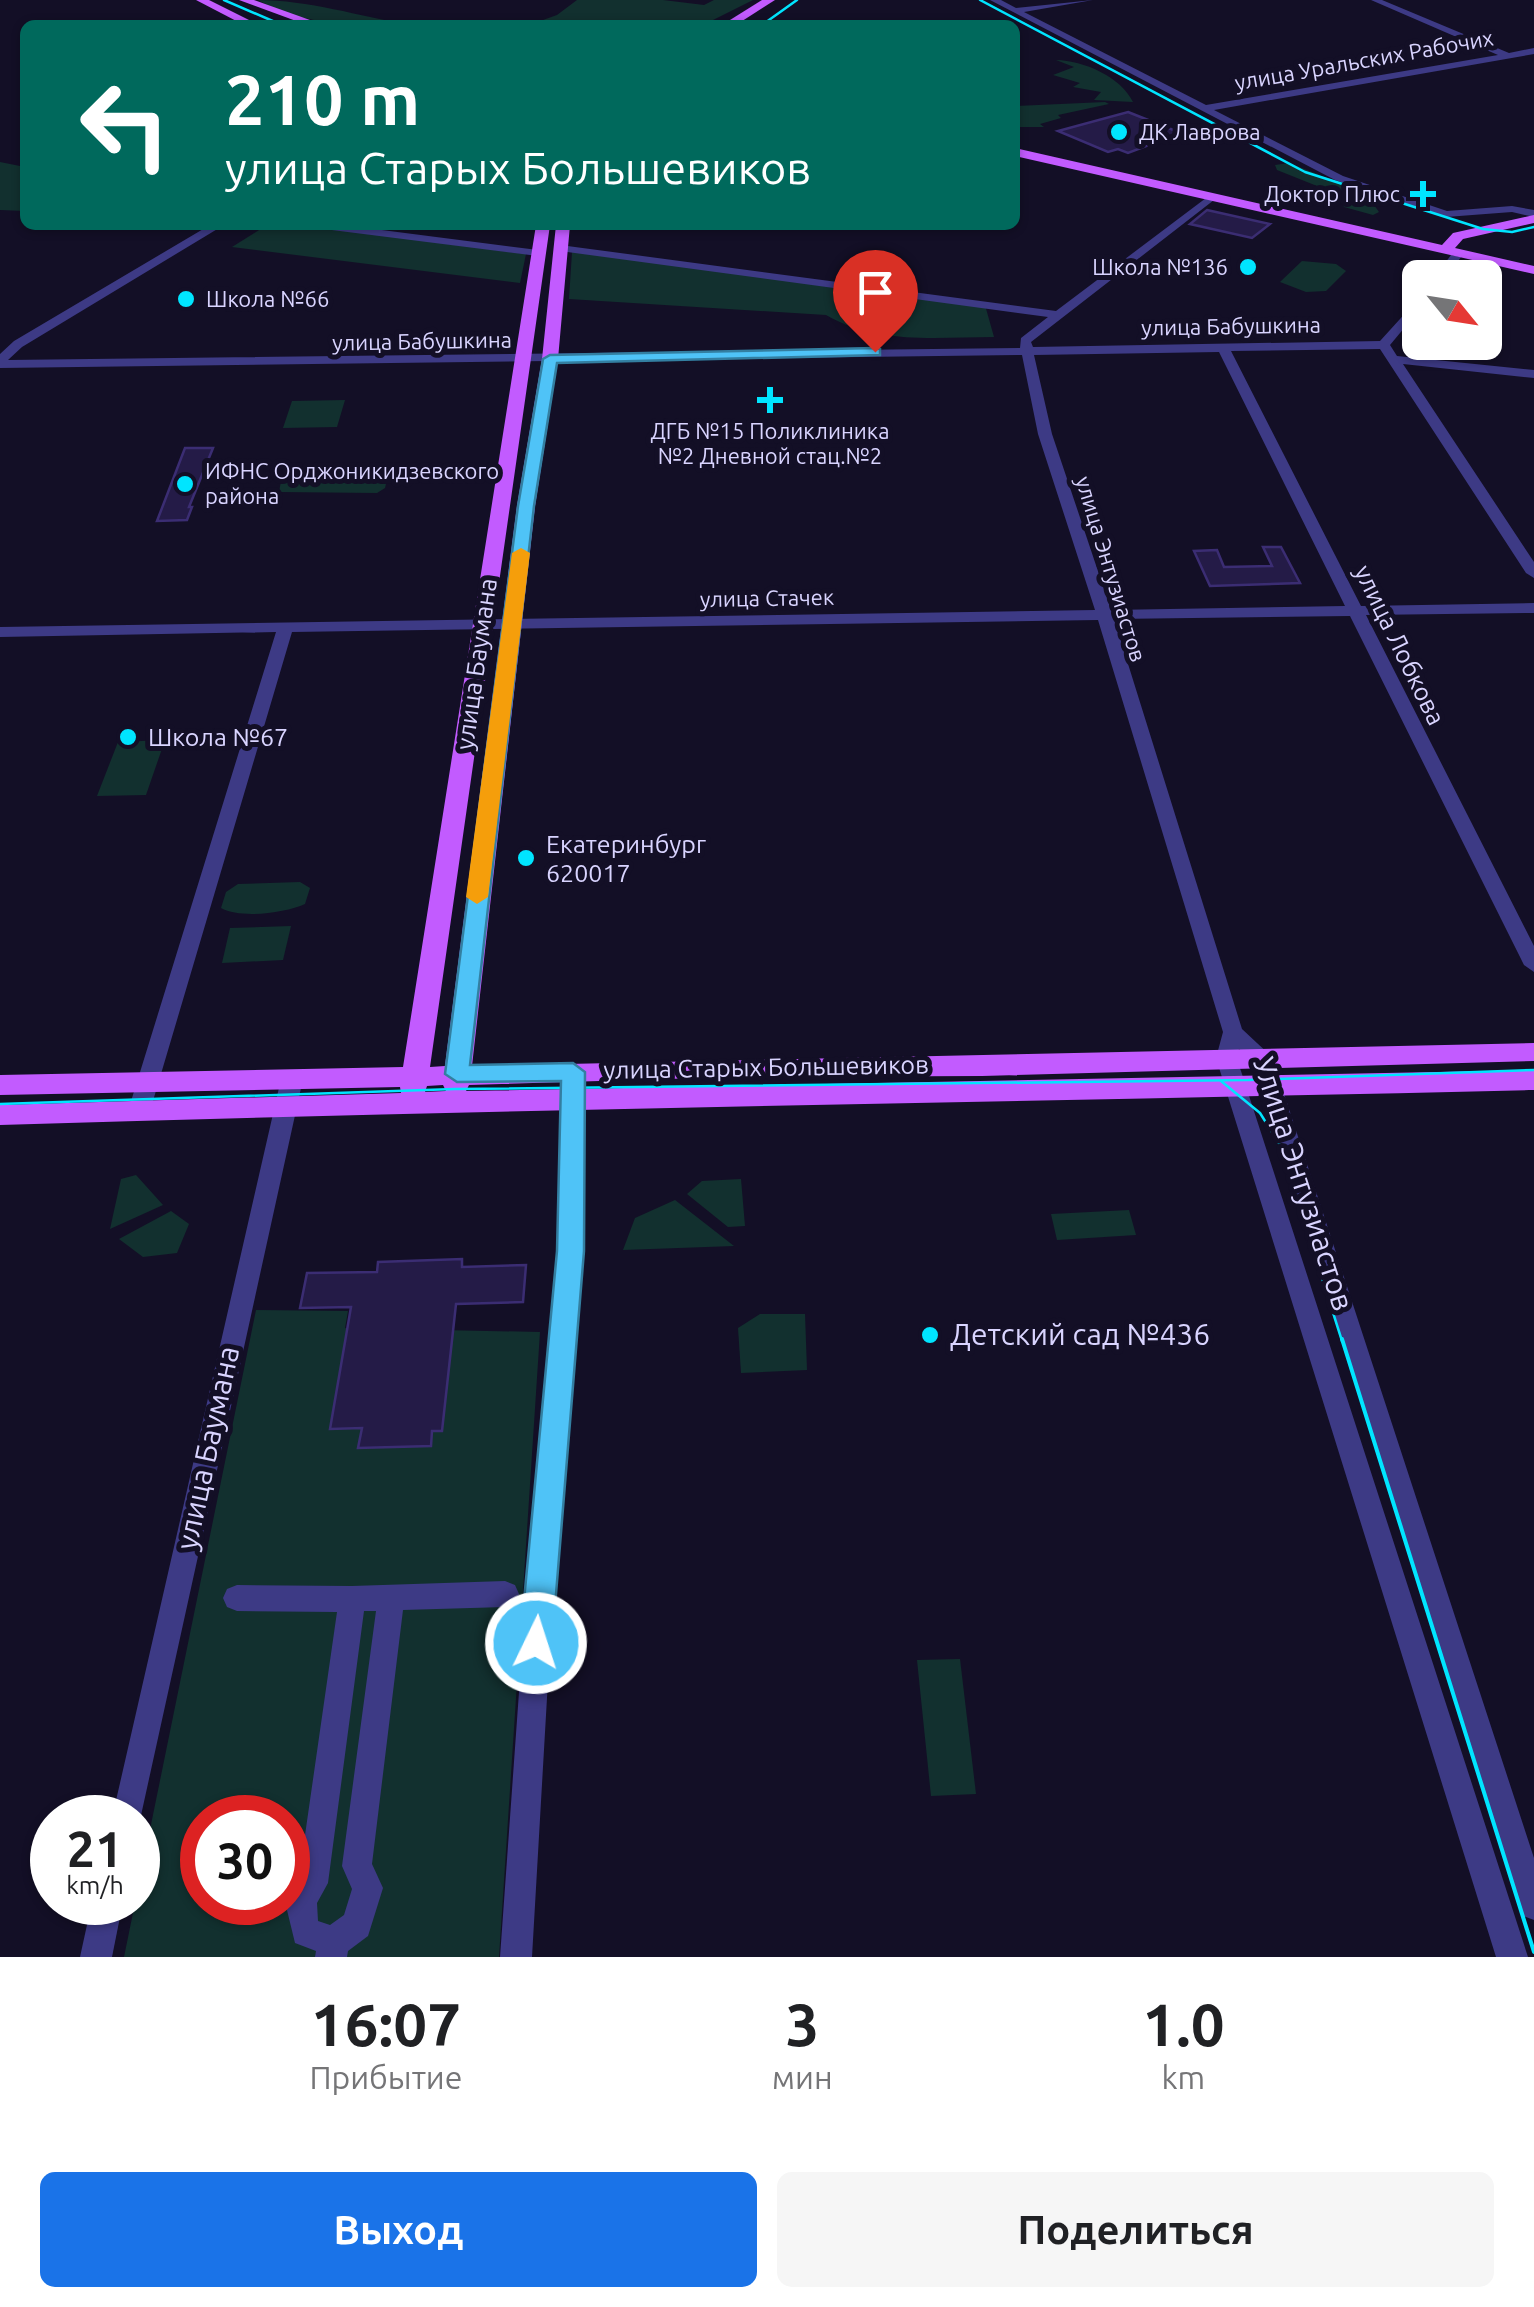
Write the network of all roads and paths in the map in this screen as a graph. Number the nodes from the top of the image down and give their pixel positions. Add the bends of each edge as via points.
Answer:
1 (201, 0) edge
2 (244, 0) edge
3 (770, 0) edge
4 (994, 0) edge
5 (1089, 0) edge
6 (1375, 0) edge
7 (1016, 11) junction
8 (243, 20) edge
9 (303, 20) edge
10 (736, 20) edge
11 (1534, 51) edge
12 (1509, 55) junction
13 (1205, 110) junction
14 (1020, 150) edge
15 (1020, 150) edge
16 (1210, 198) junction
17 (1534, 216) edge
18 (210, 230) edge
19 (356, 230) edge
20 (542, 230) edge
21 (562, 230) edge
22 (1534, 232) edge
23 (560, 248) junction
24 (1459, 251) junction
25 (538, 253) junction
26 (1453, 260) edge
27 (1534, 261) edge
28 (1534, 270) edge
29 (1059, 315) junction
30 (1402, 324) edge
31 (1384, 345) junction
32 (1222, 346) junction
33 (1026, 350) junction
34 (550, 359) junction
35 (1394, 359) junction
36 (521, 360) junction
37 (0, 363) edge
38 (1534, 374) edge
39 (1534, 572) edge
40 (1534, 608) edge
41 (1356, 611) junction
42 (1106, 616) junction
43 (483, 626) junction
44 (514, 626) junction
45 (285, 628) junction
46 (0, 632) edge
47 (1534, 965) edge
48 (1232, 1032) junction
49 (1534, 1052) edge
50 (1262, 1057) junction
51 (1226, 1058) junction
52 (573, 1072) junction
53 (292, 1079) junction
54 (1534, 1080) edge
55 (147, 1084) junction
56 (0, 1085) edge
57 (1271, 1086) junction
58 (456, 1088) junction
59 (1236, 1088) junction
60 (414, 1089) junction
61 (572, 1102) junction
62 (284, 1107) junction
63 (139, 1112) junction
64 (0, 1115) edge
65 (505, 1594) dead end
66 (238, 1598) dead end
67 (390, 1598) junction
68 (352, 1599) junction
69 (132, 1795) edge
70 (1534, 1905) edge
71 (103, 1925) edge
72 (332, 1950) edge
73 (96, 1957) edge
74 (516, 1957) edge
75 (1512, 1957) edge

1 - 8 main road
2 - 9 main road
3 - 10 main road
4 - 7 street
5 - 7 street
6 - 12 street
7 - 13 street
11 - 12 street, улица Уральских Рабочих
12 - 13 street, улица Уральских Рабочих
13 - 17 street via 1339,178 1459,216 1517,206
14 - 16 main road
15 - 24 main road
16 - 24 main road
16 - 29 street
17 - 24 main road via 1458,236
18 - 37 street via 18,344
19 - 25 street
20 - 25 main road, улица Баумана
21 - 23 main road, улица Баумана
22 - 24 main road
23 - 29 street
23 - 34 main road, улица Баумана
24 - 26 street
24 - 27 main road
24 - 28 main road
25 - 36 main road, улица Баумана
29 - 33 street via 1025,341
30 - 31 street
31 - 32 street, улица Бабушкина
31 - 35 street
32 - 33 street, улица Бабушкина
32 - 41 street, улица Лобкова
33 - 34 street, улица Бабушкина
33 - 42 street, улица Энтузиастов via 1045,434
34 - 36 street, улица Бабушкина
34 - 44 main road, улица Баумана
35 - 38 street
35 - 39 street
36 - 37 street, улица Бабушкина
36 - 43 main road, улица Баумана
40 - 41 street, улица Стачек
41 - 42 street, улица Стачек
41 - 47 street, улица Лобкова
42 - 44 street, улица Стачек
42 - 48 street, улица Энтузиастов
43 - 44 street, улица Стачек
43 - 45 street, улица Стачек
43 - 60 main road, улица Баумана
44 - 58 main road, улица Баумана
45 - 46 street, улица Стачек
45 - 55 street
48 - 50 street, Улица Энтузиастов
48 - 51 street, Улица Энтузиастов
49 - 50 main road, улица Старых Большевиков
50 - 51 main road, улица Старых Большевиков
50 - 57 street, Улица Энтузиастов
51 - 52 main road, улица Старых Большевиков
51 - 59 street, Улица Энтузиастов
52 - 58 main road, улица Старых Большевиков
52 - 61 street
53 - 55 main road, улица Старых Большевиков
53 - 60 main road, улица Старых Большевиков
53 - 62 street, улица Баумана
54 - 57 main road, улица Старых Большевиков
55 - 56 main road, улица Старых Большевиков
55 - 63 street
57 - 59 main road, улица Старых Большевиков
57 - 70 street, Улица Энтузиастов
58 - 60 main road, улица Старых Большевиков
58 - 61 main road, улица Старых Большевиков
59 - 61 main road, улица Старых Большевиков
59 - 75 street, Улица Энтузиастов
60 - 62 main road, улица Старых Большевиков
61 - 74 street via 570,1251 544,1525
62 - 63 main road, улица Старых Большевиков
62 - 69 street, улица Баумана
63 - 64 main road, улица Старых Большевиков
65 - 67 street
66 - 68 street
67 - 68 street
67 - 72 street via 357,1866 368,1888 358,1925
68 - 72 street via 312,1883 299,1912 306,1932
71 - 73 street

